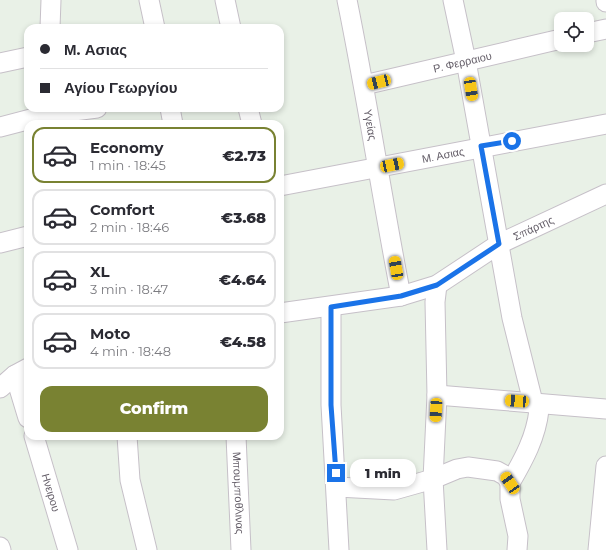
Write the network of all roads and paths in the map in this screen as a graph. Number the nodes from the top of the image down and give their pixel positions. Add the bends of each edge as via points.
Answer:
1 (51, 0) edge
2 (149, 0) edge
3 (225, 0) edge
4 (347, 0) edge
5 (453, 0) edge
6 (50, 24) edge
7 (154, 24) edge
8 (230, 24) edge
9 (606, 29) edge
10 (594, 32) edge
11 (554, 41) edge
12 (24, 58) edge
13 (466, 61) junction
14 (0, 62) edge
15 (364, 85) junction
16 (70, 112) edge
17 (50, 115) edge
18 (31, 120) edge
19 (24, 122) edge
20 (606, 124) edge
21 (0, 128) edge
22 (481, 146) junction
23 (377, 168) junction
24 (284, 185) edge
25 (606, 194) edge
26 (24, 237) edge
27 (0, 243) edge
28 (499, 244) junction
29 (437, 285) junction
30 (401, 296) junction
31 (331, 307) junction
32 (284, 313) edge
33 (22, 371) edge
34 (24, 387) edge
35 (0, 388) edge
36 (437, 395) junction
37 (533, 402) junction
38 (606, 409) edge
39 (35, 440) edge
40 (127, 440) edge
41 (236, 440) edge
42 (606, 466) edge
43 (432, 479) junction
44 (510, 483) junction
45 (337, 487) junction
46 (68, 550) edge
47 (147, 550) edge
48 (241, 550) edge
49 (339, 550) edge
50 (437, 550) edge
51 (517, 550) edge
52 (598, 550) edge

1 - 6 street
2 - 7 street
3 - 8 street
4 - 15 street, Υγείας
5 - 13 street
9 - 10 street
11 - 13 street, Ρ. Φερραιου
12 - 14 street
13 - 15 street, Ρ. Φερραιου
13 - 22 street
15 - 23 street, Υγείας
16 - 17 street
17 - 18 street
19 - 21 street
20 - 22 street, Μ. Ασιας
22 - 23 street, Μ. Ασιας
22 - 28 street
23 - 24 street, Μ. Ασιας
23 - 30 street, Υγείας
25 - 28 street, Σπάρτης
26 - 27 street
28 - 29 street, Σπάρτης
28 - 37 street via 512,318
29 - 30 street, Σπάρτης
29 - 36 street
30 - 31 street, Σπάρτης
31 - 32 street, Σπάρτης
31 - 45 street via 331,405
33 - 34 street
33 - 35 street
36 - 37 street
36 - 43 street
37 - 38 street
37 - 44 street via 539,410 538,424 532,442
39 - 46 street, Ηνειρου
40 - 47 street via 130,480
41 - 48 street, Μπουμποθλινας
42 - 52 street
43 - 44 street via 447,471 468,467 497,471 506,476
43 - 45 street via 394,490
43 - 50 street
44 - 51 street via 510,499 518,536
45 - 49 street

